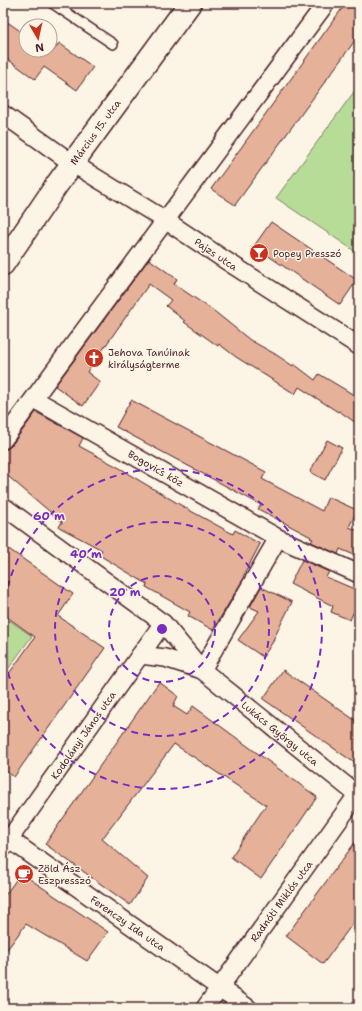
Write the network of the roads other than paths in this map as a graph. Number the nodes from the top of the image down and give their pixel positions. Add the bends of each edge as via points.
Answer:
1 (52, 3) edge
2 (190, 3) edge
3 (326, 3) edge
4 (113, 44) dead end
5 (3, 114) edge
6 (72, 163) junction
7 (165, 220) junction
8 (3, 264) edge
9 (359, 346) edge
10 (34, 399) junction
11 (3, 440) edge
12 (3, 506) edge
13 (278, 538) junction
14 (359, 574) edge
15 (163, 623) junction
16 (140, 655) junction
17 (202, 670) junction
18 (358, 795) edge
19 (6, 843) edge
20 (219, 988) junction
21 (205, 1008) edge
22 (248, 1008) edge

1 - 4 lane
2 - 6 street, Március 15. utca
3 - 7 street
5 - 6 street, Pajzs utca
6 - 7 street, Pajzs utca
6 - 8 street, Március 15. utca
7 - 9 street, Pajzs utca
7 - 10 street
10 - 11 street
10 - 13 street, Bogovics köz
12 - 15 street, Lukács György utca
13 - 14 street, Bogovics köz
13 - 17 street
15 - 16 street, Kodolányi János utca
15 - 17 street, Lukács György utca
16 - 17 street, Lukács György utca via 165,658
16 - 19 street, Kodolányi János utca
17 - 18 street, Lukács György utca
18 - 20 street, Radnóti Miklós utca
19 - 20 street, Ferenczy Ida utca
20 - 21 street, Radnóti Miklós utca
20 - 22 street, Ferenczy Ida utca

